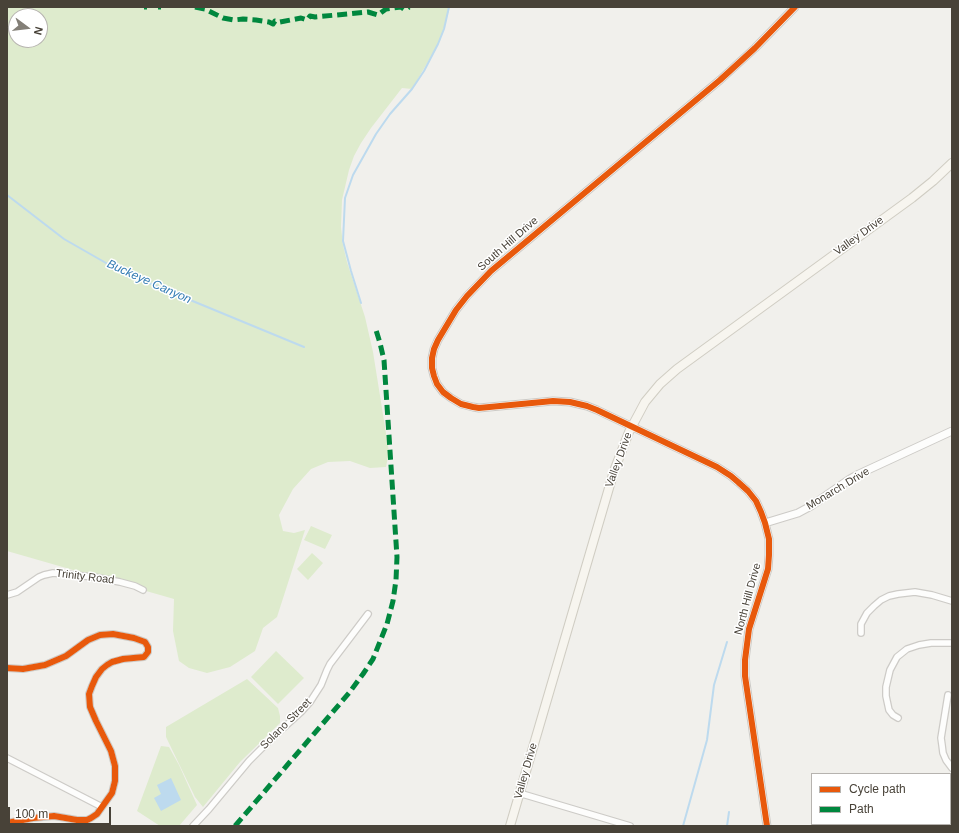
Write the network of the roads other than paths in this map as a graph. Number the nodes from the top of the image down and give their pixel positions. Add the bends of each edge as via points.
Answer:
1 (795, 7) edge
2 (952, 163) edge
3 (632, 427) junction
4 (952, 431) edge
5 (766, 524) junction
6 (143, 590) dead end
7 (7, 595) edge
8 (952, 600) edge
9 (368, 614) dead end
10 (861, 633) dead end
11 (952, 643) edge
12 (7, 668) edge
13 (948, 695) dead end
14 (898, 718) dead end
15 (7, 758) edge
16 (952, 768) edge
17 (519, 793) junction
18 (102, 807) junction
19 (7, 822) edge
20 (193, 826) edge
21 (510, 826) edge
22 (630, 826) edge
23 (767, 826) edge

1 - 3 street, South Hill Drive via 720,80 491,271 456,310 434,349 432,368 437,384 447,395 466,406 479,408 553,400 570,402 592,408
2 - 3 main road, Valley Drive via 912,198 671,374 650,396
3 - 5 street, North Hill Drive via 731,476 748,491 762,512
3 - 17 main road, Valley Drive via 614,471
4 - 5 street, Monarch Drive via 859,474 798,513
5 - 23 street, North Hill Drive via 770,547 768,569 749,629 745,676
6 - 7 street, Trinity Road via 94,577 53,573 39,577 17,592
8 - 10 street via 915,592 889,596 867,612 861,624
9 - 20 street, Solano Street via 330,664 322,685 310,702 249,761
11 - 14 street via 913,646 893,663 886,696 889,710
12 - 18 street via 23,669 45,665 66,656 88,640 100,635 129,637 147,644 148,652 144,657 118,660 104,667 90,690 90,707 111,751 115,766 114,788
13 - 16 street via 941,738 943,753
15 - 18 street
17 - 21 main road, Valley Drive
17 - 22 street
18 - 19 street via 96,815 87,820 54,816

